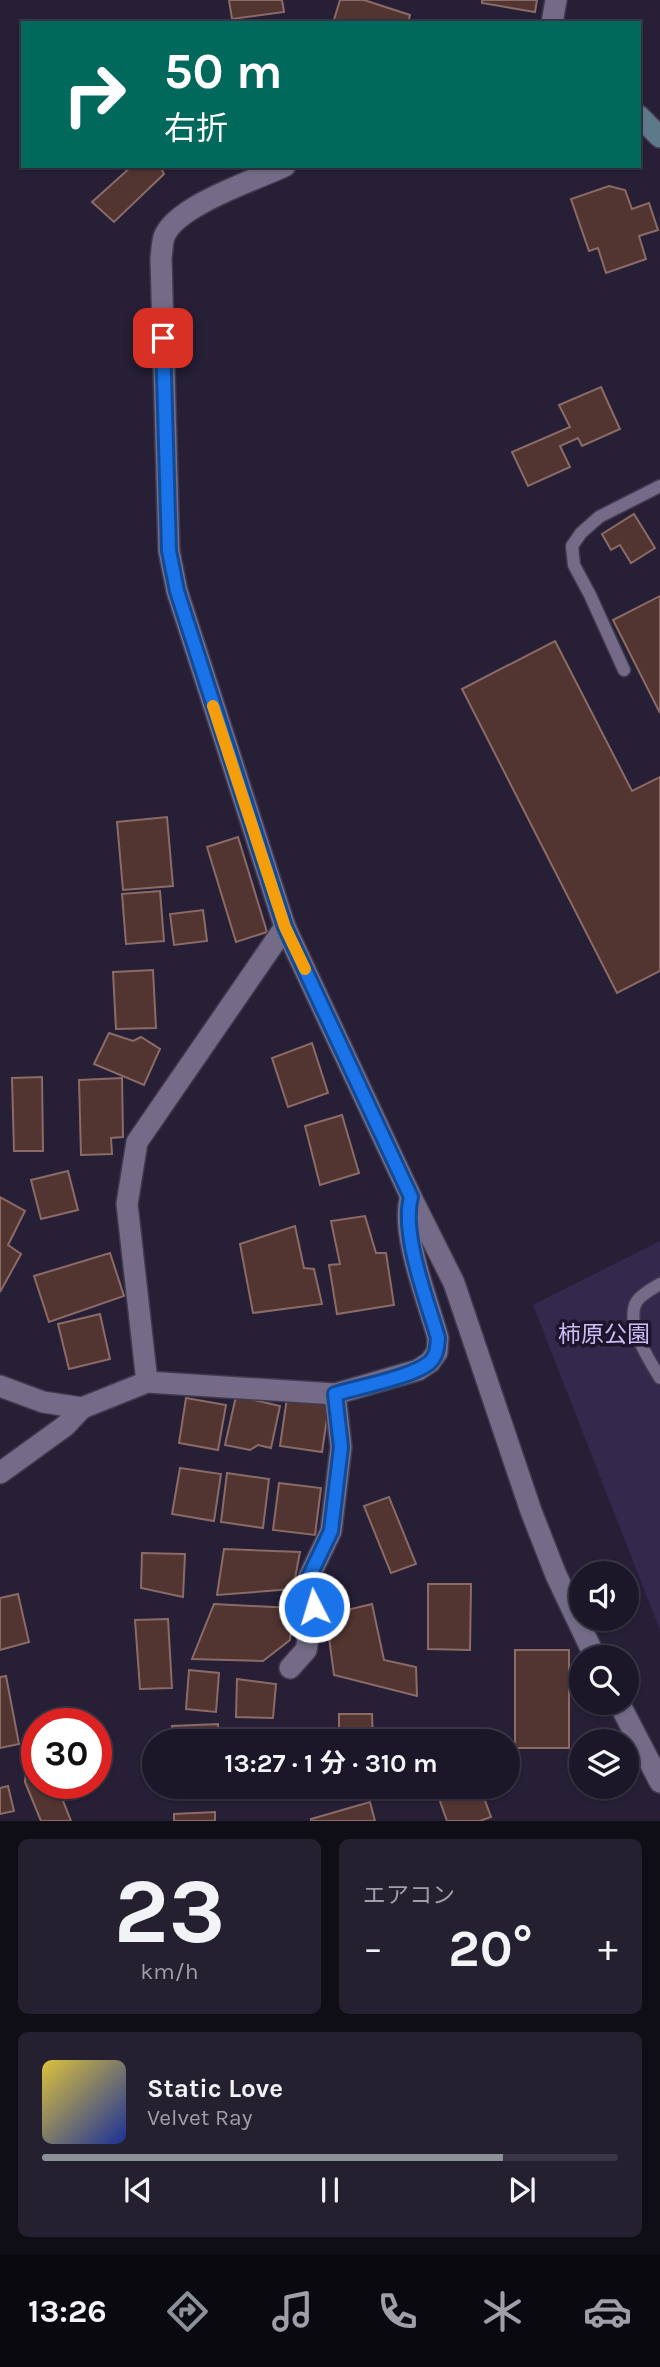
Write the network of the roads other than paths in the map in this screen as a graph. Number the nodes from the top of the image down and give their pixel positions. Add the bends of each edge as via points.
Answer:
1 (556, 0) edge
2 (552, 21) edge
3 (641, 118) edge
4 (660, 137) edge
5 (281, 168) edge
6 (660, 486) edge
7 (624, 670) dead end
8 (285, 927) junction
9 (411, 1197) junction
10 (660, 1284) edge
11 (660, 1378) edge
12 (147, 1382) junction
13 (0, 1386) edge
14 (335, 1394) junction
15 (82, 1408) junction
16 (0, 1473) edge
17 (589, 1645) edge
18 (290, 1668) dead end
19 (625, 1715) edge
20 (660, 1783) edge

1 - 2 street
3 - 4 street
5 - 8 street via 175,220 164,236 161,258 169,551 181,604
6 - 7 lane via 599,517 572,546 574,565
8 - 9 street
8 - 12 street via 137,1142 127,1204
9 - 14 street via 407,1211 410,1235 438,1338 437,1352 418,1370
9 - 17 street via 454,1283 531,1511
10 - 11 lane via 638,1300 633,1314 637,1336
12 - 14 street
12 - 15 street
13 - 15 street via 43,1402
14 - 18 street via 341,1447 331,1531 309,1577 314,1607 306,1650
15 - 16 street via 65,1426
19 - 20 street

